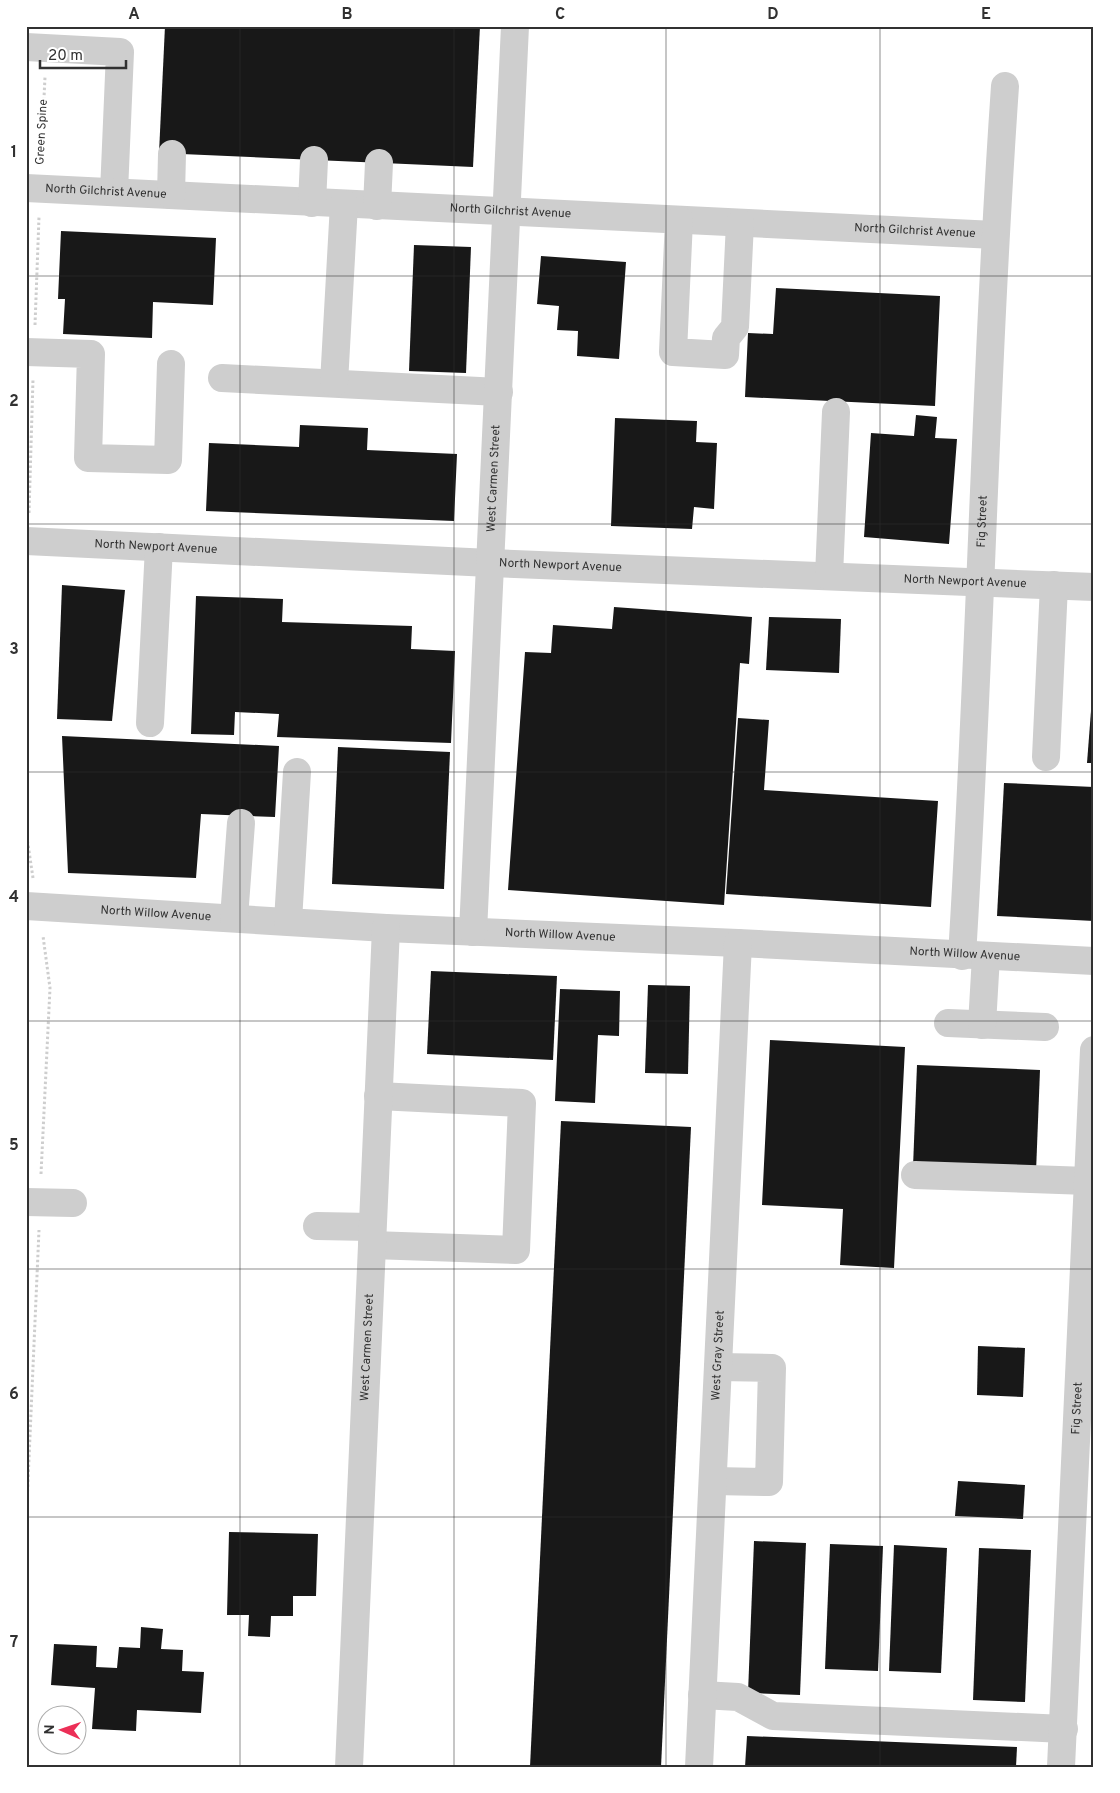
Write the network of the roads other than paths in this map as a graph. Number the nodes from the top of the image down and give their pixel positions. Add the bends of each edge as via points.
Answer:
1 (27, 26) edge
2 (515, 26) edge
3 (33, 45) edge
4 (1005, 86) dead end
5 (172, 154) dead end
6 (314, 160) dead end
7 (379, 163) dead end
8 (33, 188) edge
9 (114, 192) junction
10 (171, 195) junction
11 (312, 203) junction
12 (344, 204) junction
13 (377, 206) junction
14 (508, 211) junction
15 (679, 220) junction
16 (740, 222) junction
17 (995, 235) junction
18 (30, 352) edge
19 (171, 364) dead end
20 (222, 378) dead end
21 (334, 383) junction
22 (499, 392) junction
23 (836, 412) dead end
24 (27, 541) edge
25 (159, 547) junction
26 (490, 563) junction
27 (828, 576) junction
28 (980, 582) junction
29 (1054, 585) junction
30 (1094, 587) edge
31 (150, 723) dead end
32 (1046, 757) dead end
33 (297, 772) dead end
34 (240, 824) dead end
35 (26, 906) edge
36 (234, 918) junction
37 (288, 921) junction
38 (386, 928) junction
39 (473, 932) junction
40 (738, 943) junction
41 (974, 956) junction
42 (1094, 961) edge
43 (948, 1024) dead end
44 (982, 1025) junction
45 (1045, 1027) dead end
46 (1094, 1050) edge
47 (378, 1096) junction
48 (915, 1175) dead end
49 (1088, 1182) junction
50 (26, 1202) edge
51 (73, 1203) dead end
52 (316, 1226) dead end
53 (372, 1236) junction
54 (718, 1367) junction
55 (713, 1481) junction
56 (702, 1695) junction
57 (1064, 1729) junction
58 (349, 1767) edge
59 (699, 1767) edge
60 (1062, 1767) edge

1 - 3 street
2 - 14 street, West Carmen Street
3 - 9 street via 120,52
4 - 17 street, Fig Street
5 - 10 street
6 - 11 street
7 - 13 street
8 - 9 street, North Gilchrist Avenue
9 - 10 street, North Gilchrist Avenue
10 - 11 street, North Gilchrist Avenue
11 - 12 street, North Gilchrist Avenue
12 - 13 street, North Gilchrist Avenue
12 - 21 street
13 - 14 street, North Gilchrist Avenue
14 - 15 street, North Gilchrist Avenue
14 - 22 street, West Carmen Street
15 - 16 street, North Gilchrist Avenue
15 - 16 street via 673,352 725,355 726,338 735,327
16 - 17 street, North Gilchrist Avenue
17 - 28 street, Fig Street
18 - 19 street via 91,354 88,458 168,460
20 - 21 street
21 - 22 street
22 - 26 street, West Carmen Street
23 - 27 street
24 - 25 street, North Newport Avenue
25 - 26 street, North Newport Avenue
25 - 31 street
26 - 27 street, North Newport Avenue
26 - 39 street, West Carmen Street
27 - 28 street, North Newport Avenue
28 - 29 street, North Newport Avenue
28 - 41 street, Fig Street via 975,728
29 - 30 street, North Newport Avenue
29 - 32 street
33 - 37 street
34 - 36 street
35 - 36 street, North Willow Avenue
36 - 37 street, North Willow Avenue
37 - 38 street, North Willow Avenue
38 - 39 street, North Willow Avenue
38 - 47 street, West Carmen Street
39 - 40 street, North Willow Avenue
40 - 41 street, North Willow Avenue
40 - 54 street, West Gray Street
41 - 42 street, North Willow Avenue
41 - 44 street, Fig Street
43 - 44 street
44 - 45 street
46 - 49 street, Fig Street
47 - 53 street, West Carmen Street
47 - 53 street via 522,1103 516,1250
48 - 49 street
49 - 57 street, Fig Street
50 - 51 street
52 - 53 street
53 - 58 street, West Carmen Street
54 - 55 street, West Gray Street
54 - 55 street via 772,1368 769,1482
55 - 56 street, West Gray Street
56 - 57 street via 738,1697 773,1716
56 - 59 street, West Gray Street
57 - 60 street, Fig Street

